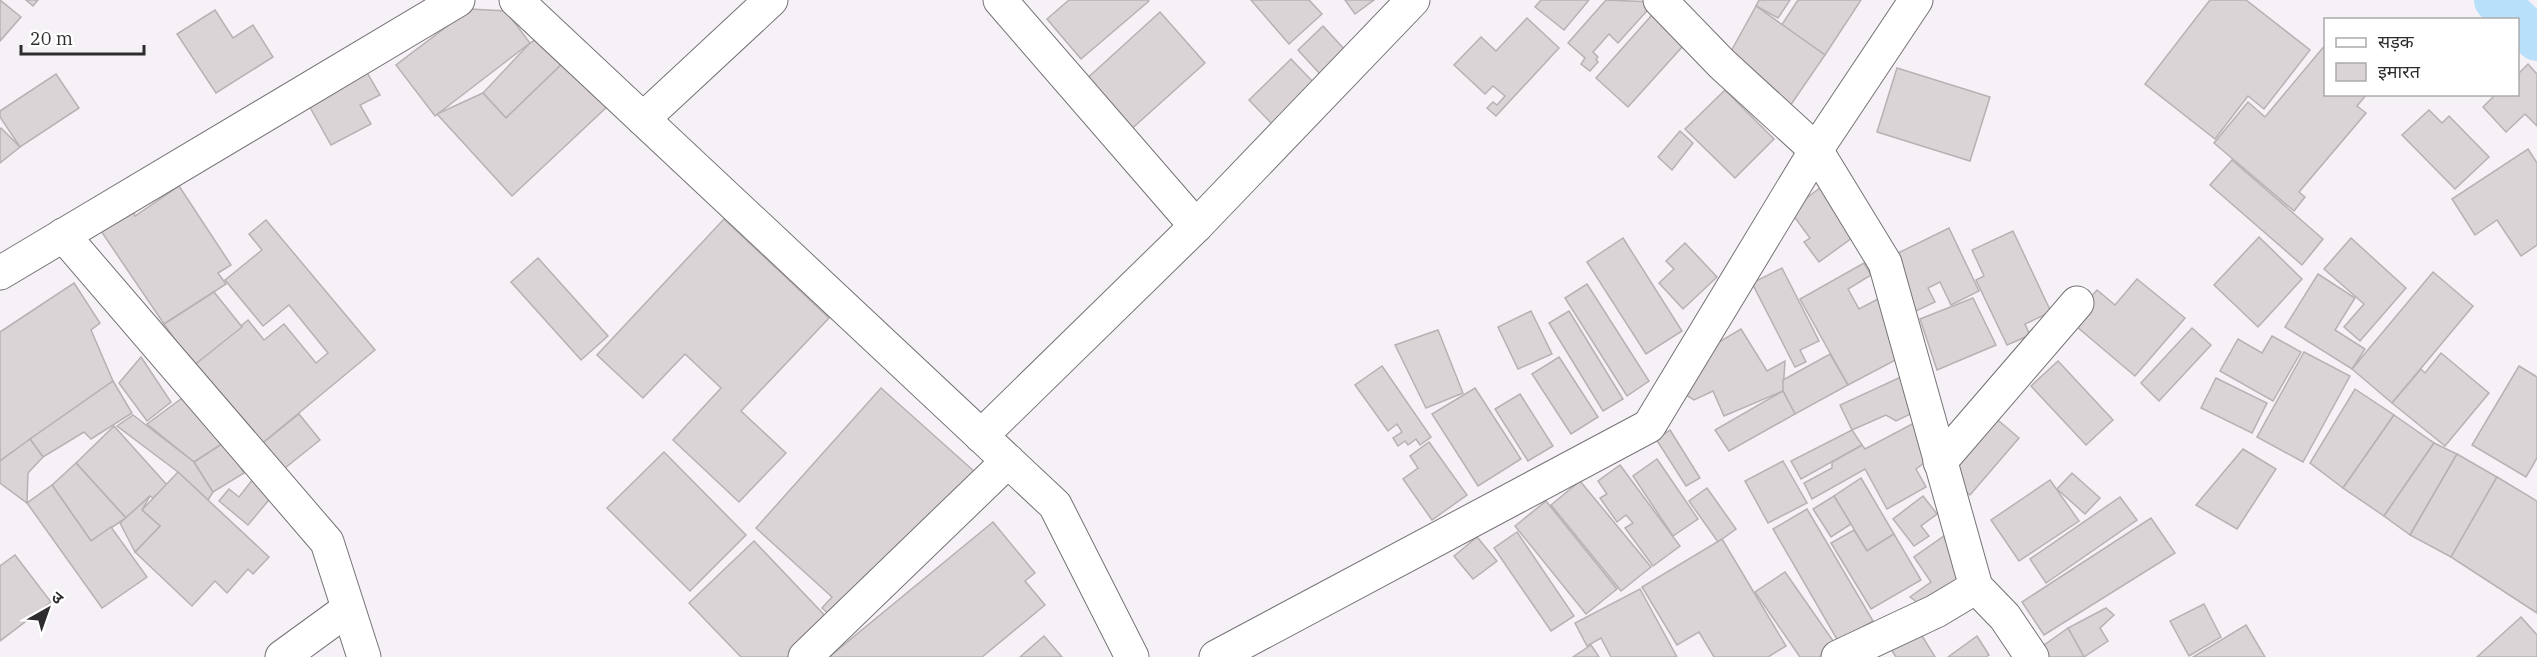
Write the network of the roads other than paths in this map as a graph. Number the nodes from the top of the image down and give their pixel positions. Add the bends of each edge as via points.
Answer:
1 (458, 0) edge
2 (516, 0) edge
3 (771, 0) edge
4 (1000, 0) edge
5 (1413, 0) edge
6 (1660, 0) edge
7 (1916, 0) edge
8 (643, 119) junction
9 (1816, 150) junction
10 (1196, 226) junction
11 (63, 235) junction
12 (0, 273) edge
13 (2077, 303) dead end
14 (981, 435) junction
15 (1008, 461) junction
16 (1940, 462) junction
17 (1976, 587) junction
18 (348, 609) junction
19 (282, 657) edge
20 (364, 657) edge
21 (805, 657) edge
22 (1132, 657) edge
23 (1216, 657) edge
24 (1838, 657) edge
25 (2032, 657) edge

1 - 11 street
2 - 8 street
3 - 8 street
4 - 10 street
5 - 10 street
6 - 9 street via 1722,64
7 - 9 street
8 - 14 street
9 - 16 street via 1885,263
9 - 23 street via 1649,426
10 - 14 street
11 - 12 street
11 - 18 street via 327,542
13 - 16 street
14 - 15 street
15 - 21 street
15 - 22 street via 1055,505
16 - 17 street
17 - 24 street via 1936,611
17 - 25 street via 2005,617
18 - 19 street
18 - 20 street

